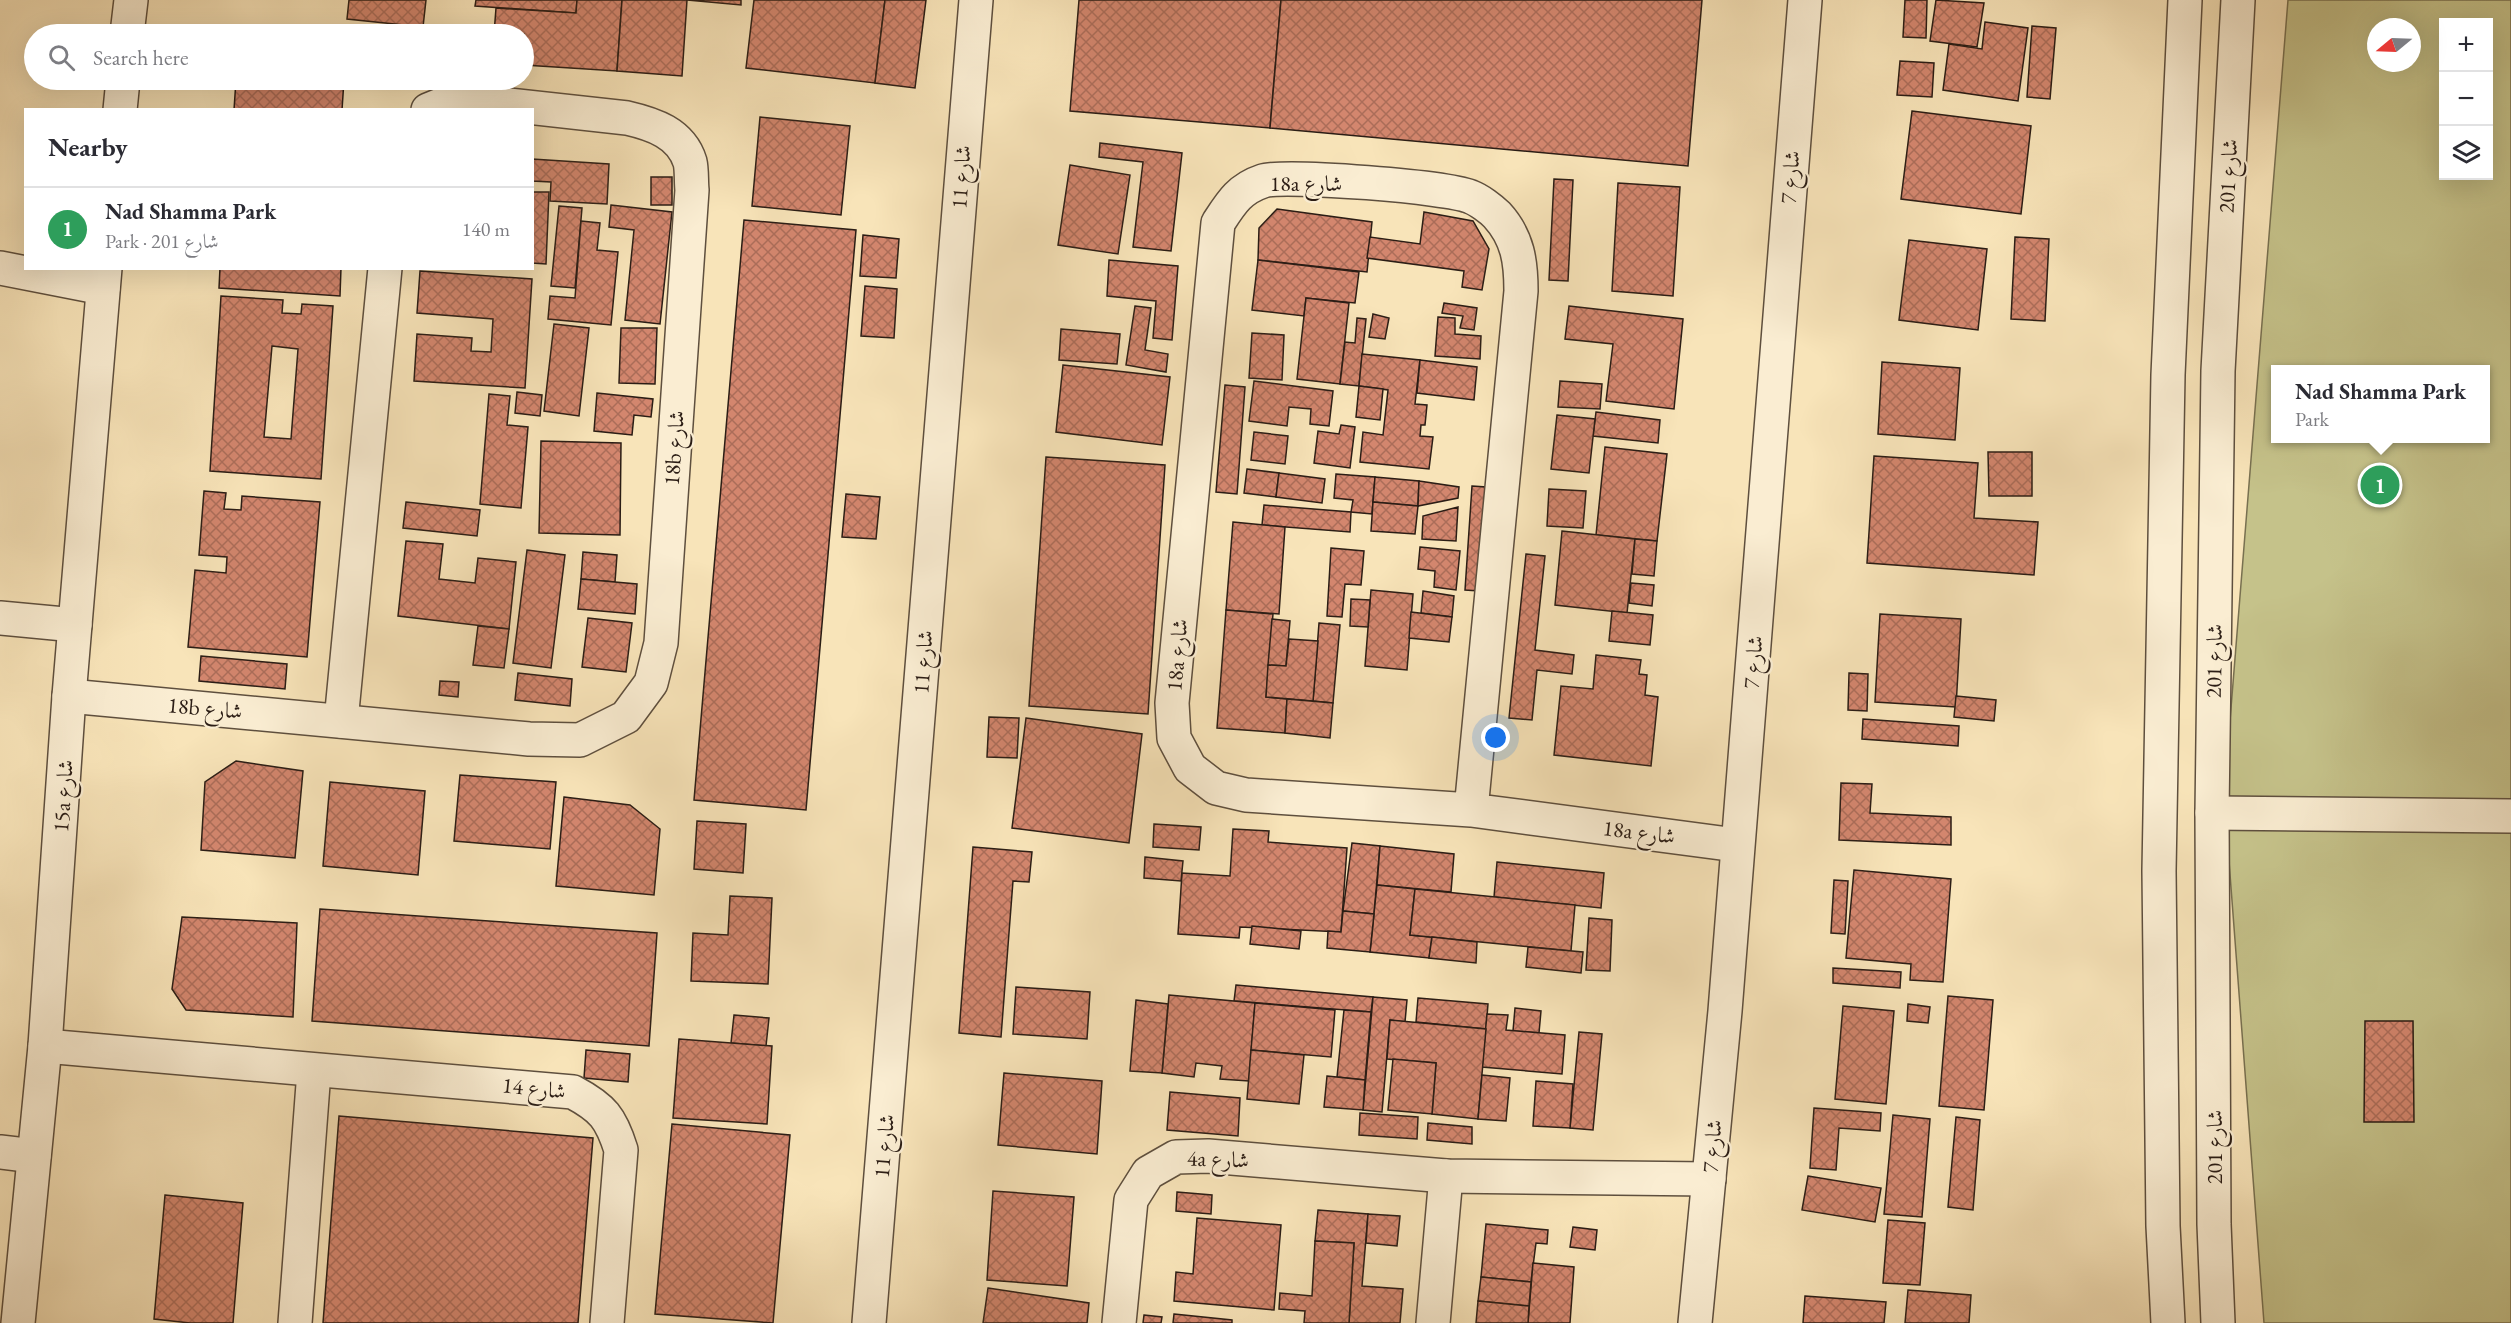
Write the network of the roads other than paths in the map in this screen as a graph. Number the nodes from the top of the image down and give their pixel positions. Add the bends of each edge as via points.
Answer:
1 (130, 0) edge
2 (975, 0) edge
3 (1805, 0) edge
4 (2186, 0) edge
5 (2238, 0) edge
6 (128, 24) edge
7 (122, 90) edge
8 (120, 108) edge
9 (433, 108) edge
10 (0, 251) edge
11 (24, 253) edge
12 (0, 268) edge
13 (385, 270) edge
14 (104, 278) edge
15 (0, 618) edge
16 (75, 625) junction
17 (69, 696) junction
18 (341, 721) junction
19 (1471, 810) junction
20 (2212, 813) junction
21 (2511, 816) edge
22 (1736, 844) junction
23 (45, 1046) junction
24 (314, 1071) junction
25 (0, 1152) edge
26 (34, 1156) junction
27 (1446, 1176) junction
28 (1709, 1179) junction
29 (18, 1323) edge
30 (295, 1323) edge
31 (607, 1323) edge
32 (869, 1323) edge
33 (1119, 1323) edge
34 (1433, 1323) edge
35 (1695, 1323) edge
36 (2168, 1323) edge
37 (2218, 1323) edge

1 - 6 street
2 - 32 street, شارع 11
3 - 22 street, شارع 7 via 1758,612
4 - 36 street via 2168,375 2159,848 2163,1226
5 - 20 street, شارع 201 via 2218,371
7 - 8 street
9 - 18 street, 18b شارع via 455,99 652,123 673,136 689,161 692,190 661,643 651,683 626,717 580,740 529,739
10 - 11 street
12 - 14 street
13 - 18 street
14 - 16 street, 15a شارع
15 - 16 street
16 - 17 street, 15a شارع
17 - 18 street, 18b شارع
17 - 23 street, 15a شارع
19 - 19 street, 18a شارع via 1246,795 1216,788 1190,768 1174,738 1172,703 1218,223 1236,196 1264,181 1292,179 1443,190 1472,197 1496,214 1513,236 1521,262 1521,291
19 - 22 street, 18a شارع
20 - 21 street
20 - 37 street, شارع 201
22 - 28 street, شارع 7
23 - 24 street, شارع 14
23 - 26 street, 15a شارع
24 - 30 street
24 - 31 street, شارع 14 via 549,1088 573,1092 596,1104 613,1124 621,1150
25 - 26 street
26 - 29 street, 15a شارع
27 - 28 street, 4a شارع
27 - 33 street, 4a شارع via 1208,1156 1176,1157 1148,1173 1131,1200
27 - 34 street
28 - 35 street, شارع 7

